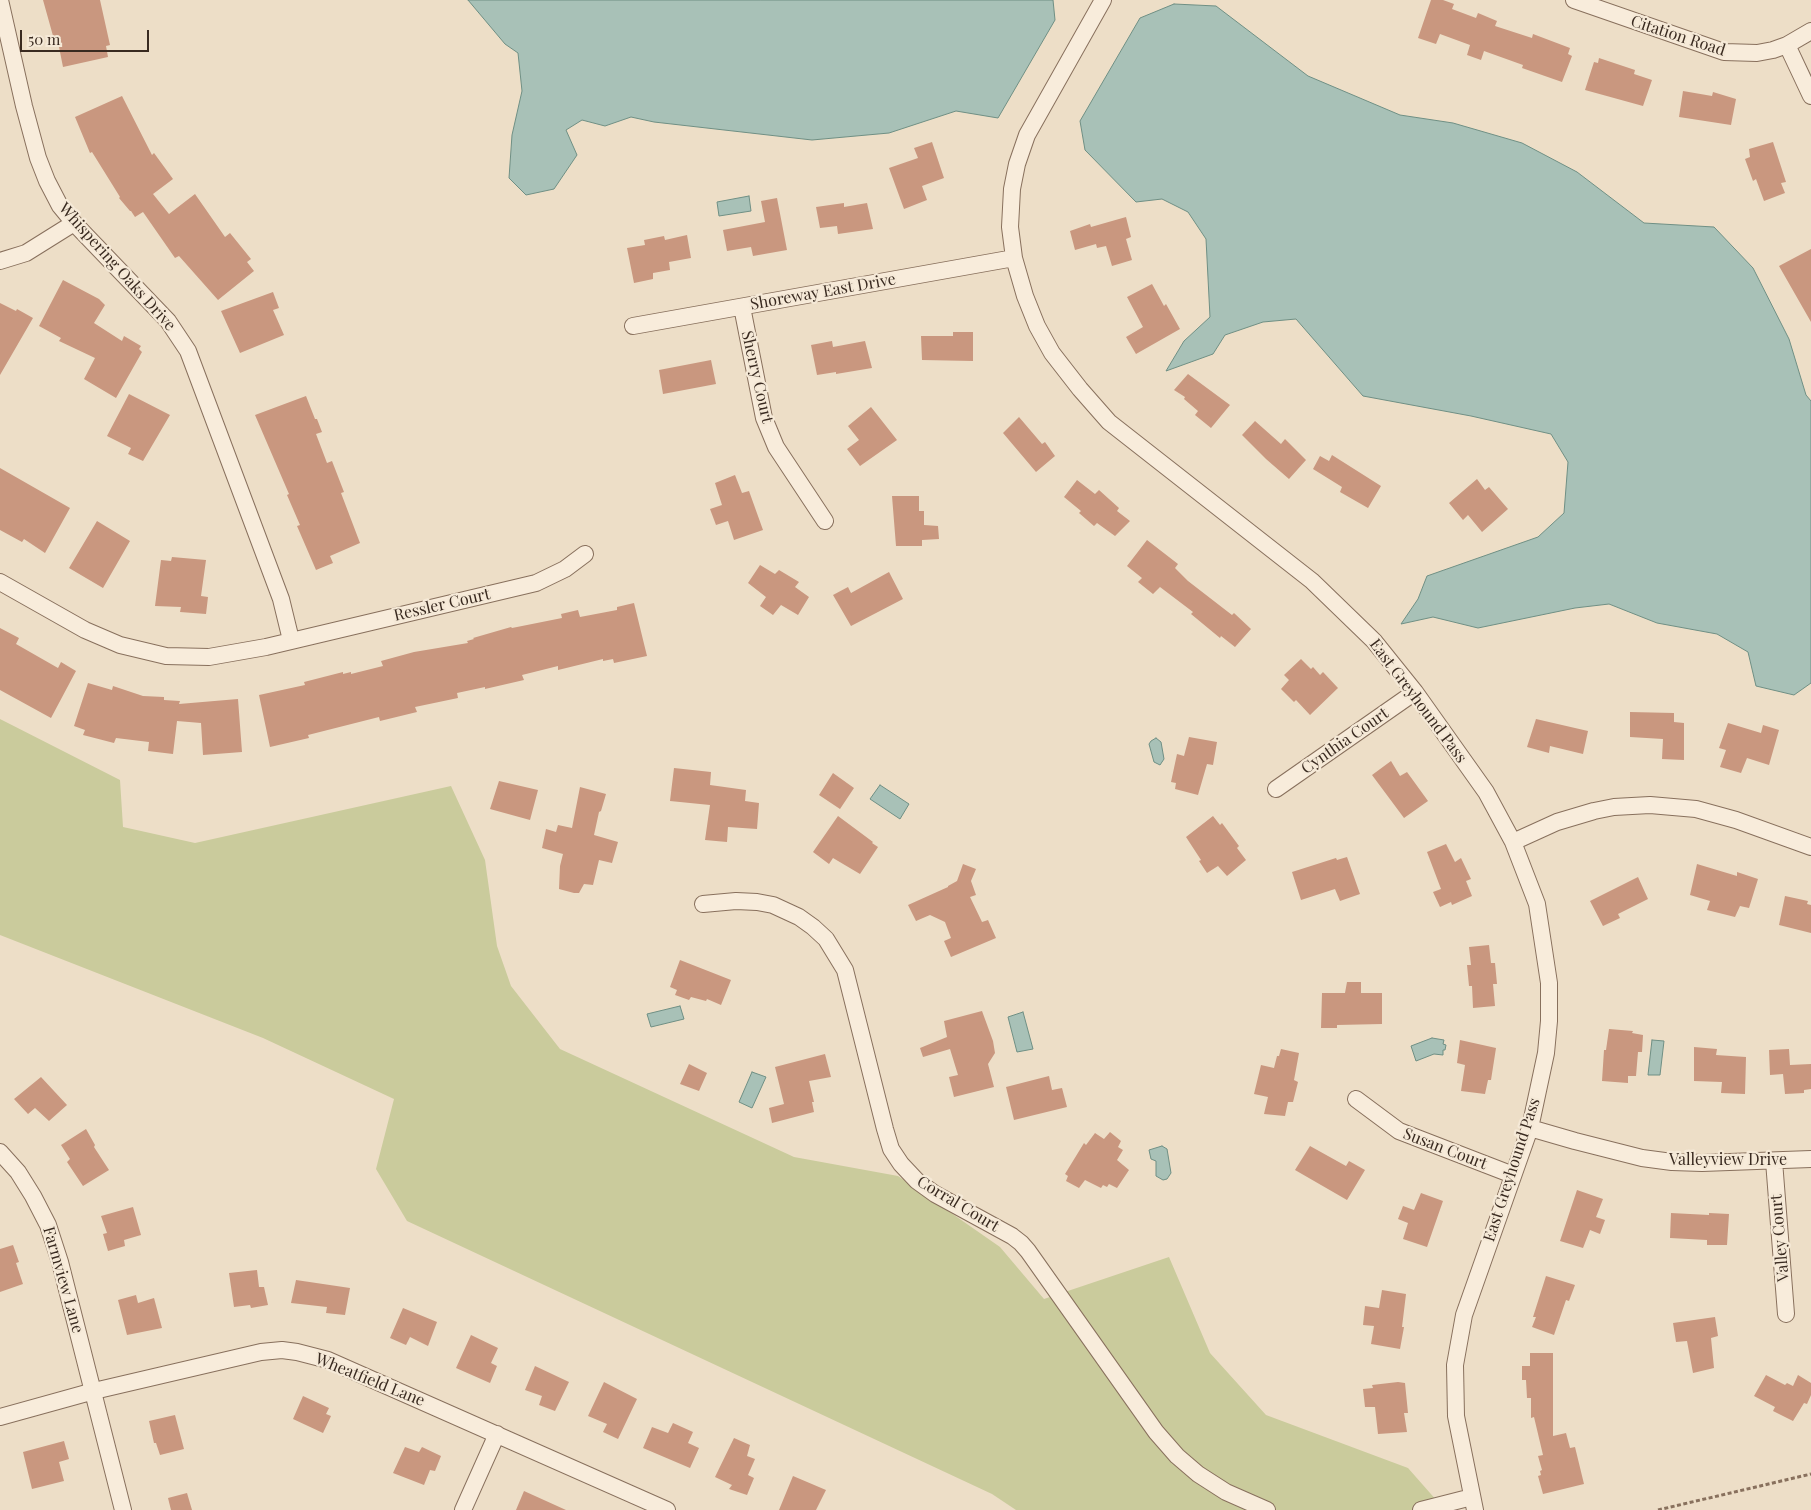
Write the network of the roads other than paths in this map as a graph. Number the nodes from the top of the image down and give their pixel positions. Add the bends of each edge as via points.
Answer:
1 (0, 0) edge
2 (1102, 0) edge
3 (1574, 0) edge
4 (1811, 31) edge
5 (1787, 45) junction
6 (1811, 96) edge
7 (74, 223) junction
8 (1014, 258) junction
9 (0, 261) edge
10 (742, 307) junction
11 (633, 326) dead end
12 (825, 521) dead end
13 (585, 554) dead end
14 (0, 582) edge
15 (291, 640) junction
16 (1416, 692) junction
17 (1276, 789) dead end
18 (1512, 842) junction
19 (1811, 846) edge
20 (703, 904) dead end
21 (1356, 1099) dead end
22 (1530, 1128) junction
23 (0, 1152) edge
24 (1811, 1159) edge
25 (1774, 1161) junction
26 (1513, 1175) junction
27 (1786, 1314) dead end
28 (94, 1391) junction
29 (0, 1417) edge
30 (497, 1434) junction
31 (1473, 1504) edge
32 (123, 1510) edge
33 (463, 1510) edge
34 (667, 1510) edge
35 (1267, 1510) edge
36 (1421, 1510) edge

1 - 7 street, Whispering Oaks Drive via 38,158 60,206
2 - 8 street, East Greyhound Pass via 1027,135 1017,164 1010,227
3 - 5 street, Citation Road via 1724,52 1757,53
4 - 5 street, Citation Road
5 - 6 street
7 - 9 street via 26,253
7 - 15 street, Whispering Oaks Drive via 168,321 188,351 281,599
8 - 10 street, Shoreway East Drive
8 - 16 street, East Greyhound Pass via 1037,326 1052,352 1110,422 1312,581 1374,641
10 - 11 street, Shoreway East Drive
10 - 12 street, Sherry Court via 764,418 776,447
13 - 15 street, Ressler Court via 565,569 536,583
14 - 15 street, Ressler Court via 85,630 120,644 166,656 210,657
16 - 17 street, Cynthia Court
16 - 18 street, East Greyhound Pass via 1486,792
18 - 19 street via 1594,810 1650,805 1696,809
18 - 22 street, East Greyhound Pass via 1537,904 1549,983 1550,1021 1546,1053
20 - 35 street, Corral Court via 736,901 773,905 799,917 826,939 845,970 885,1129 901,1164 917,1182 935,1194 1021,1243 1156,1432 1177,1456 1226,1492
21 - 26 street, Susan Court via 1398,1131
22 - 25 street, Valleyview Drive via 1642,1158 1702,1163
22 - 26 street, East Greyhound Pass
23 - 28 street, Farmview Lane via 18,1172 48,1225
24 - 25 street, Valleyview Drive
25 - 27 street, Valley Court
26 - 31 street, East Greyhound Pass via 1464,1315 1455,1366 1456,1416
28 - 29 street, Wheatfield Lane
28 - 30 street, Wheatfield Lane via 261,1352 282,1350 328,1360
28 - 32 street, Farmview Lane
30 - 33 street
30 - 34 street, Wheatfield Lane
31 - 36 street

